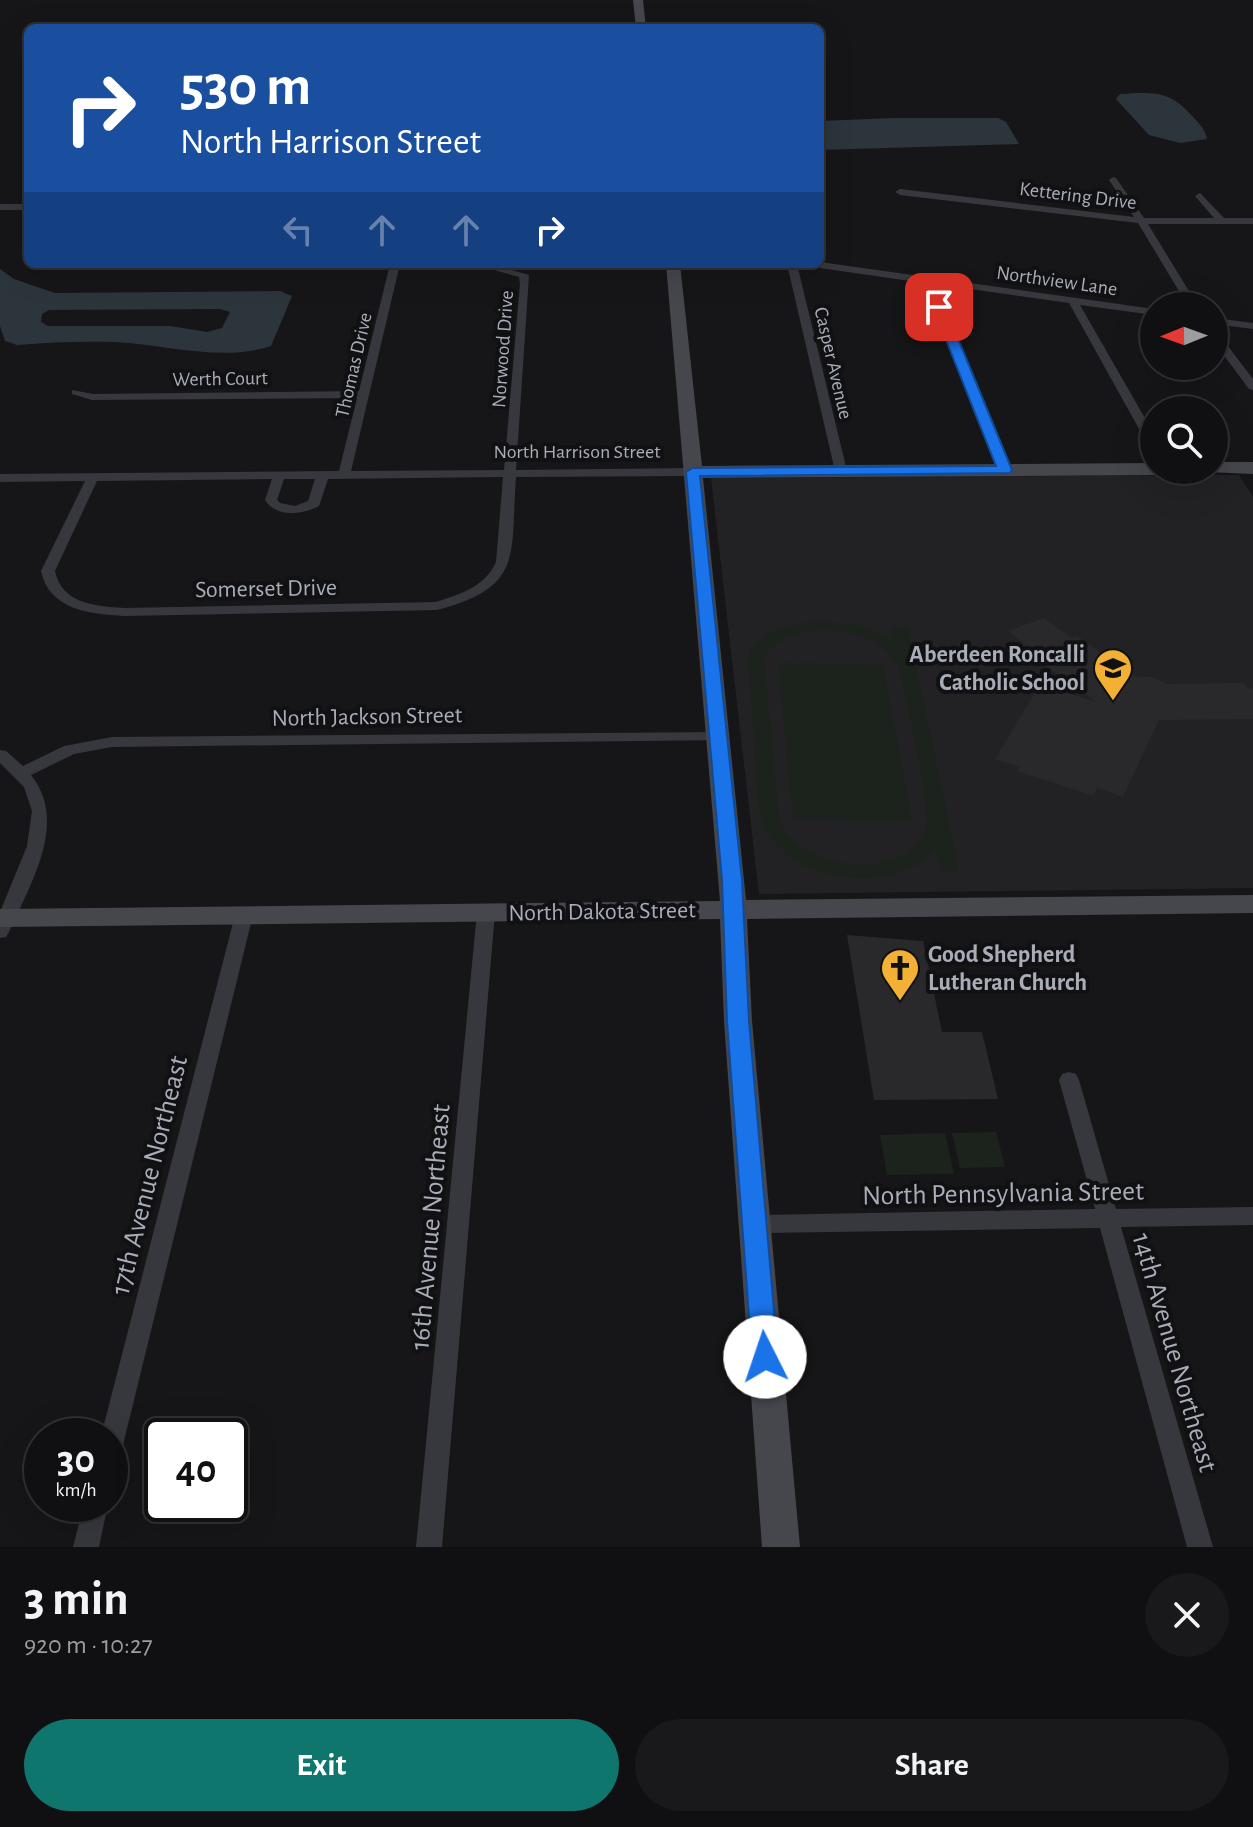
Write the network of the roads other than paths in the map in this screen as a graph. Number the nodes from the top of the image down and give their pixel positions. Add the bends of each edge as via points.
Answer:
1 (638, 0) edge
2 (641, 24) edge
3 (1113, 180) dead end
4 (900, 192) dead end
5 (1200, 196) dead end
6 (0, 207) edge
7 (24, 207) edge
8 (1143, 221) junction
9 (1221, 221) junction
10 (1253, 221) edge
11 (824, 266) edge
12 (394, 268) edge
13 (500, 268) edge
14 (673, 268) edge
15 (793, 268) edge
16 (928, 280) junction
17 (1185, 292) edge
18 (1072, 299) junction
19 (1140, 310) edge
20 (1228, 323) edge
21 (1253, 326) edge
22 (1228, 354) edge
23 (1253, 387) edge
24 (76, 392) dead end
25 (365, 394) junction
26 (1140, 420) edge
27 (1228, 468) edge
28 (1253, 468) edge
29 (1140, 469) edge
30 (1005, 470) junction
31 (841, 471) junction
32 (693, 472) junction
33 (510, 474) junction
34 (323, 475) junction
35 (344, 475) junction
36 (279, 476) junction
37 (93, 477) junction
38 (0, 478) edge
39 (720, 737) junction
40 (0, 755) edge
41 (21, 773) junction
42 (1253, 904) edge
43 (732, 910) junction
44 (486, 912) junction
45 (244, 915) junction
46 (2, 923) edge
47 (1069, 1080) dead end
48 (1253, 1216) edge
49 (1107, 1219) junction
50 (755, 1224) junction
51 (118, 1418) edge
52 (92, 1522) edge
53 (86, 1547) edge
54 (429, 1547) edge
55 (781, 1547) edge
56 (1200, 1547) edge

1 - 2 street
3 - 8 street
4 - 8 street, Kettering Drive
5 - 9 street
6 - 7 street
8 - 9 street, Kettering Drive
8 - 17 street
9 - 10 street, Kettering Drive
11 - 16 street, Northview Lane
12 - 25 street, Thomas Drive
13 - 33 street, Norwood Drive via 521,272 525,284
14 - 32 street
15 - 31 street, Casper Avenue
16 - 18 street, Northview Lane
16 - 30 street
18 - 19 street, Northview Lane
18 - 26 street
20 - 21 street
22 - 23 street
24 - 25 street, Werth Court via 92,397
25 - 35 street, Thomas Drive
27 - 28 street
29 - 30 street, North Harrison Street
30 - 31 street, North Harrison Street
31 - 32 street, North Harrison Street
32 - 33 street, North Harrison Street
32 - 39 street
33 - 35 street, North Harrison Street
33 - 37 street, Somerset Drive via 503,562 497,575 464,599 422,608 124,612 75,604 58,594 49,580 51,562
34 - 35 street, North Harrison Street
34 - 36 street, North Harrison Street
34 - 36 street via 314,503 285,510 271,500
36 - 37 street, North Harrison Street
37 - 38 street, North Harrison Street
39 - 41 street, North Jackson Street via 112,742 70,750
39 - 43 street
40 - 41 street
41 - 46 street via 38,798 41,815 35,845
42 - 43 street, North Dakota Street
43 - 44 street, North Dakota Street
43 - 50 street
44 - 45 street, North Dakota Street
44 - 54 street, 16th Avenue Northeast
45 - 46 street, North Dakota Street
45 - 51 street, 17th Avenue Northeast
47 - 49 street, 14th Avenue Northeast
48 - 49 street, North Pennsylvania Street
49 - 50 street, North Pennsylvania Street
49 - 56 street, 14th Avenue Northeast
50 - 55 street
52 - 53 street

